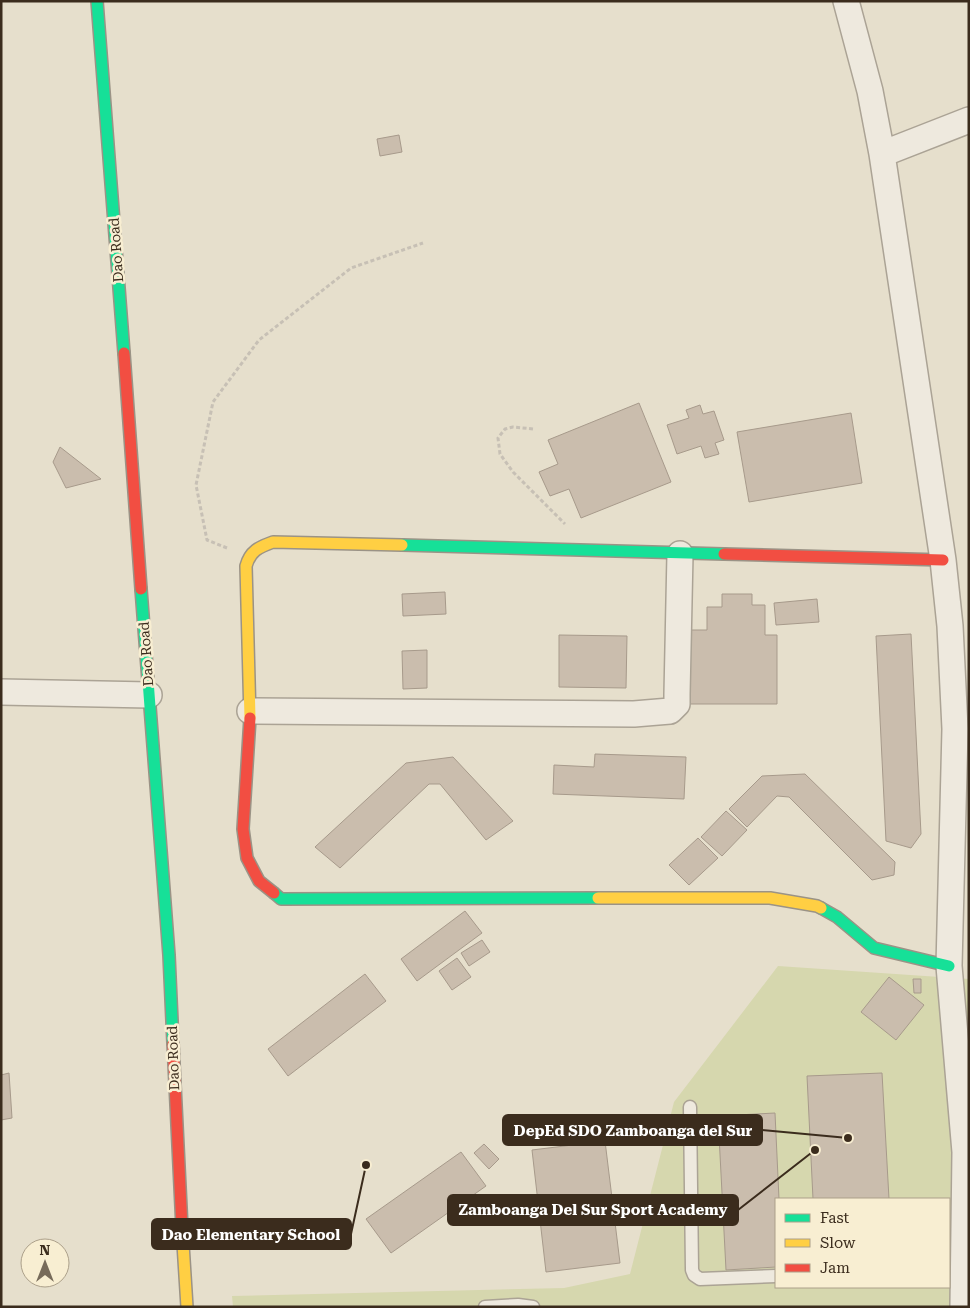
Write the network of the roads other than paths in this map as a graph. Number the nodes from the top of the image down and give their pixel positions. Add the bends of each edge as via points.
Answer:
1 (97, 1) edge
2 (846, 1) edge
3 (969, 120) edge
4 (882, 154) junction
5 (680, 554) junction
6 (943, 560) junction
7 (1, 692) edge
8 (150, 695) junction
9 (250, 711) junction
10 (949, 966) junction
11 (690, 1107) dead end
12 (956, 1268) edge
13 (775, 1276) edge
14 (186, 1307) edge
15 (484, 1307) edge
16 (532, 1307) edge
17 (963, 1307) edge

1 - 8 street, Dao Road
2 - 4 street via 870,91
3 - 4 street
4 - 6 street
5 - 6 street
5 - 9 street via 677,694 676,704 670,711 634,714
5 - 9 street via 273,542 256,548 248,557 246,566
6 - 10 street via 955,729
7 - 8 street
8 - 14 street, Dao Road via 169,955
9 - 10 street via 243,829 247,858 260,882 281,899 770,898 816,906 837,917 874,948
10 - 12 street via 965,1152
11 - 13 lane via 694,1276 700,1279
12 - 17 street
15 - 16 lane

